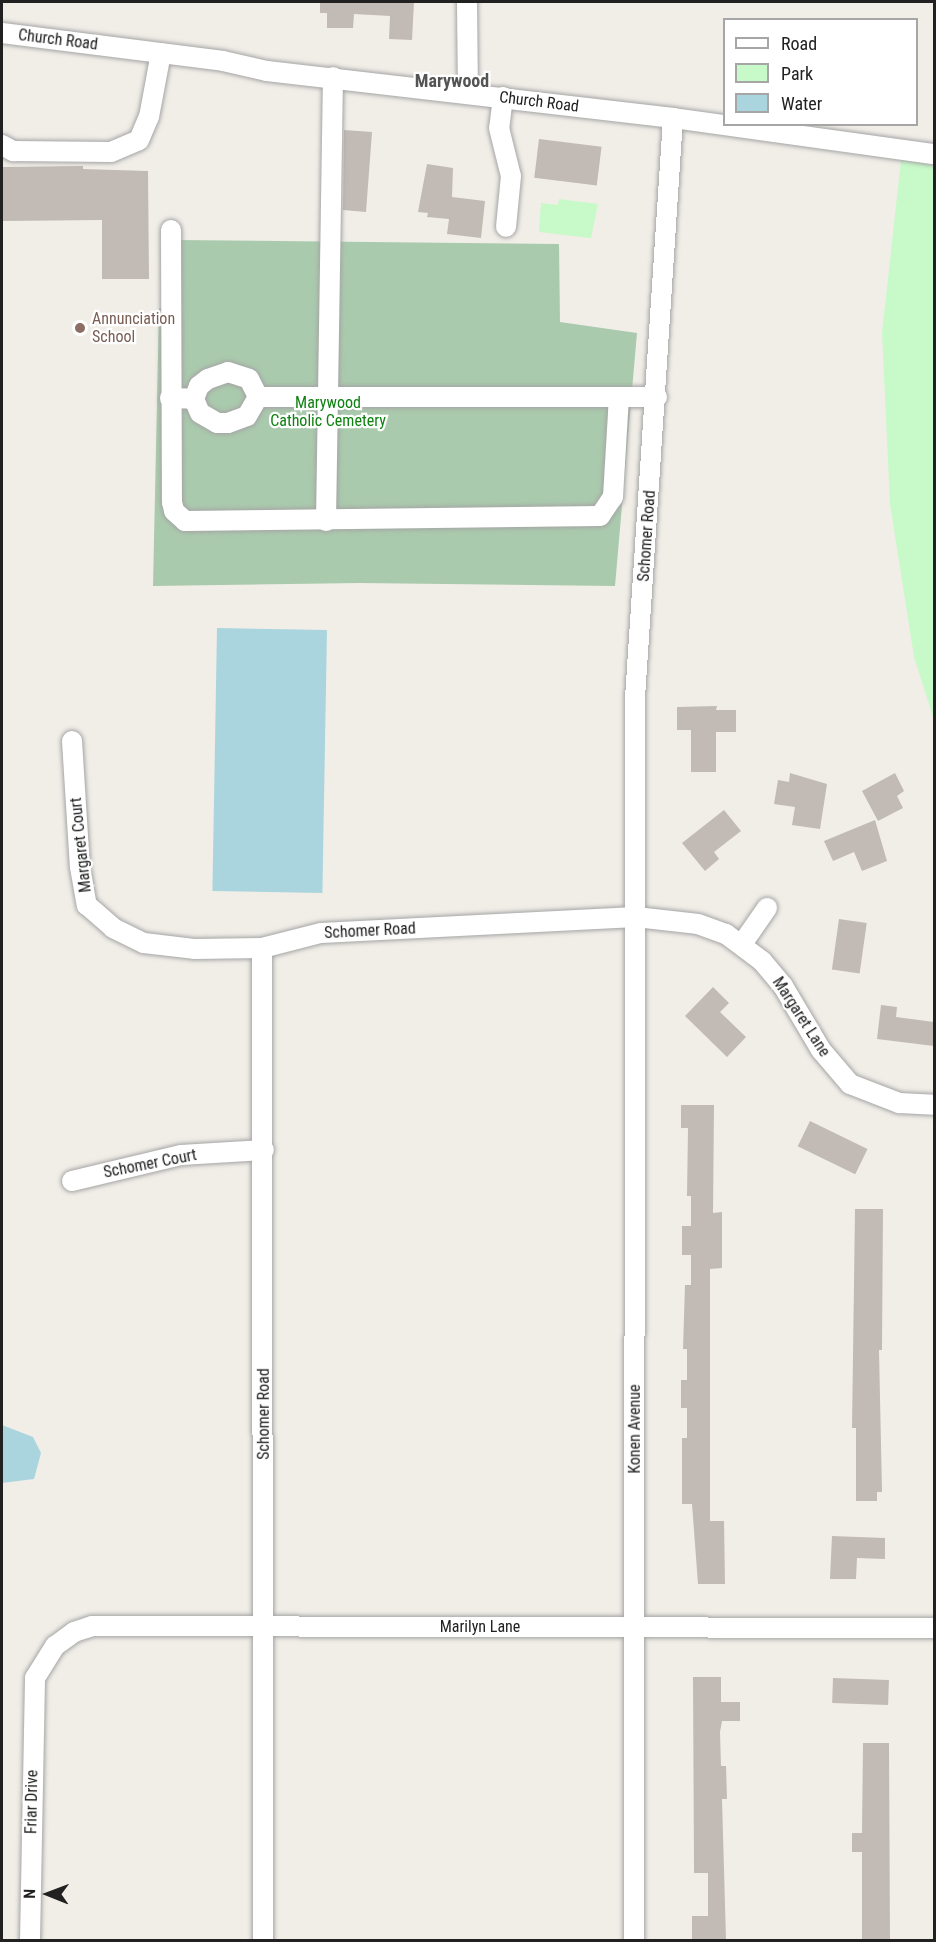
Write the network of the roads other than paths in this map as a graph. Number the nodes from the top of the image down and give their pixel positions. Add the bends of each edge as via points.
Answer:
1 (467, 2) edge
2 (2, 33) edge
3 (161, 53) junction
4 (333, 77) junction
5 (468, 94) junction
6 (503, 97) junction
7 (673, 118) junction
8 (723, 125) edge
9 (731, 126) edge
10 (2, 145) edge
11 (934, 154) edge
12 (506, 227) dead end
13 (171, 230) dead end
14 (258, 397) junction
15 (326, 397) junction
16 (619, 397) junction
17 (657, 397) junction
18 (170, 398) junction
19 (194, 399) junction
20 (326, 521) junction
21 (72, 741) dead end
22 (767, 908) dead end
23 (636, 917) junction
24 (742, 944) junction
25 (262, 948) junction
26 (934, 1105) edge
27 (264, 1150) junction
28 (72, 1181) dead end
29 (635, 1627) junction
30 (264, 1628) junction
31 (934, 1629) edge
32 (41, 1664) joint
33 (30, 1941) edge
34 (263, 1941) edge
35 (634, 1941) edge

1 - 5 street
2 - 3 street, Church Road
3 - 4 street, Church Road
3 - 10 street via 149,117 139,140 111,152 13,151
4 - 5 street, Church Road
4 - 15 street
5 - 6 street, Church Road
6 - 7 street, Church Road
6 - 12 street via 499,128 511,176
7 - 8 street, Church Road
7 - 17 street, Schomer Road
9 - 11 street, Church Road
13 - 18 street
14 - 15 street
14 - 19 street via 247,416 228,423 217,423 200,414
14 - 19 street via 249,379 228,372 199,386
15 - 16 street
15 - 20 street
16 - 17 street
16 - 20 street via 613,497 600,516
17 - 23 street, Schomer Road via 635,698
18 - 19 street
18 - 20 street via 172,502 178,517 194,522
21 - 25 street, Margaret Court via 80,867 87,905 113,928 144,943 194,949
22 - 24 street
23 - 24 street, Margaret Lane via 698,924
23 - 25 street, Schomer Road via 321,933
23 - 29 street, Konen Avenue
24 - 26 street, Margaret Lane via 783,986 821,1050 850,1084 899,1102
25 - 27 street, Schomer Road
27 - 28 street, Schomer Court via 180,1155
27 - 30 street, Schomer Road
29 - 30 street, Marilyn Lane
29 - 31 street, Marilyn Lane
29 - 35 street, Konen Avenue
30 - 32 street, Marilyn Lane via 92,1626 74,1632 55,1646
30 - 34 street, Schomer Road
32 - 33 street, Friar Drive via 35,1677 33,1710

